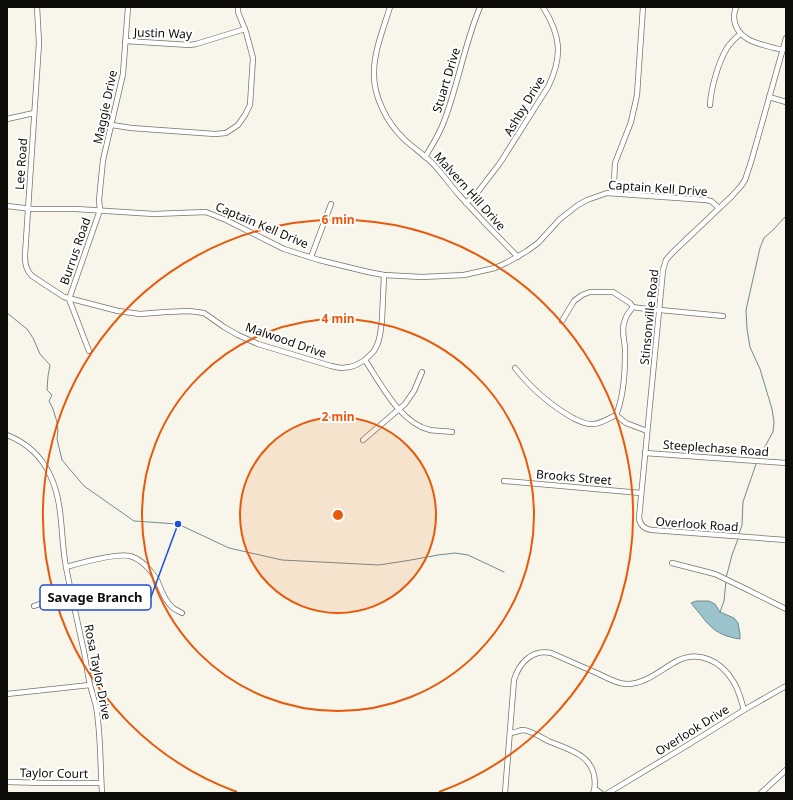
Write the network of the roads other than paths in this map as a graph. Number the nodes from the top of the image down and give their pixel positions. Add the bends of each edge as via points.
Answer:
1 (37, 7) edge
2 (128, 7) edge
3 (238, 7) edge
4 (390, 7) edge
5 (480, 7) edge
6 (543, 7) edge
7 (643, 7) edge
8 (736, 7) edge
9 (245, 29) junction
10 (740, 34) junction
11 (786, 38) edge
12 (125, 41) junction
13 (782, 50) junction
14 (769, 97) junction
15 (786, 102) edge
16 (710, 106) dead end
17 (34, 113) junction
18 (7, 119) edge
19 (112, 125) junction
20 (425, 156) junction
21 (615, 193) junction
22 (466, 203) junction
23 (331, 204) dead end
24 (7, 206) edge
25 (719, 208) junction
26 (28, 209) junction
27 (100, 210) junction
28 (311, 257) junction
29 (518, 257) junction
30 (384, 275) junction
31 (69, 299) junction
32 (633, 307) junction
33 (659, 311) junction
34 (723, 316) dead end
35 (562, 321) dead end
36 (89, 351) dead end
37 (365, 360) junction
38 (515, 368) dead end
39 (422, 372) dead end
40 (399, 410) junction
41 (616, 415) junction
42 (648, 431) junction
43 (452, 432) dead end
44 (7, 435) edge
45 (363, 440) dead end
46 (645, 453) junction
47 (786, 463) edge
48 (504, 481) dead end
49 (641, 493) junction
50 (786, 540) edge
51 (672, 563) dead end
52 (66, 567) junction
53 (71, 593) junction
54 (34, 606) dead end
55 (786, 609) edge
56 (182, 613) dead end
57 (90, 685) junction
58 (786, 686) edge
59 (7, 694) edge
60 (744, 710) junction
61 (510, 733) junction
62 (786, 770) edge
63 (7, 782) edge
64 (101, 783) junction
65 (594, 791) edge
66 (102, 793) edge
67 (505, 793) edge
68 (601, 793) edge
69 (608, 793) edge
70 (761, 793) edge

1 - 17 street, Lee Road via 39,43
2 - 12 street, Maggie Drive
3 - 9 street
4 - 20 street, Malvern Hill Drive via 374,64 376,90 390,124
5 - 20 street, Stuart Drive via 446,117
6 - 22 street, Ashby Drive via 553,24 557,38 558,60 553,77 500,163
7 - 21 street via 638,94 631,122 615,163
8 - 10 street via 734,17
9 - 12 street, Justin Way via 190,45
9 - 19 street via 253,58 250,105 238,125 226,133 215,134
10 - 13 street via 747,39
10 - 16 street via 723,56
11 - 13 street, Stinsonville Road
12 - 19 street, Maggie Drive via 123,74
13 - 14 street, Stinsonville Road
14 - 15 street
14 - 25 street, Stinsonville Road via 745,180
17 - 18 street
17 - 26 street, Lee Road
19 - 27 street, Maggie Drive via 103,160
20 - 22 street, Malvern Hill Drive
21 - 25 street, Captain Kell Drive via 706,200
21 - 29 street, Captain Kell Drive via 596,196 578,205 560,219 538,243
22 - 29 street, Malvern Hill Drive
23 - 28 street
24 - 26 street, Captain Kell Drive
25 - 33 street, Stinsonville Road via 666,260 662,270
26 - 27 street, Captain Kell Drive
26 - 31 street, Lee Road via 25,255 28,272
27 - 28 street, Captain Kell Drive via 154,214 206,212 284,249
27 - 31 street, Burrus Road
28 - 30 street, Captain Kell Drive
29 - 30 street, Captain Kell Drive via 495,268 464,275 422,278
30 - 37 street, Malwood Drive via 378,344
31 - 36 street
31 - 37 street, Malwood Drive via 140,314 189,311 204,313 224,327 258,344 331,366 350,367
32 - 33 street
32 - 35 street via 612,292 590,292 574,301
32 - 41 street via 623,325 626,354 621,400
33 - 34 street
33 - 42 street, Stinsonville Road
37 - 40 street
38 - 41 street via 550,403 580,421 594,424
39 - 40 street via 414,391
40 - 43 street via 408,419 429,430
40 - 45 street
41 - 42 street via 626,423
42 - 46 street, Stinsonville Road
44 - 52 street, Rosa Taylor Drive via 37,454 50,474 60,506
46 - 47 street, Steeplechase Road
46 - 49 street, Stinsonville Road
48 - 49 street, Brooks Street
49 - 50 street, Overlook Road via 639,518 640,523 648,530
51 - 55 street via 715,574
52 - 53 street, Rosa Taylor Drive
52 - 56 street via 118,556 135,558 153,574 169,604
53 - 54 street
53 - 57 street, Rosa Taylor Drive
57 - 59 street
57 - 64 street, Rosa Taylor Drive via 99,730
58 - 60 street, Overlook Drive
60 - 61 street via 728,673 707,658 685,658 648,678 628,684 544,652 528,658 520,666 514,680
60 - 69 street, Overlook Drive
61 - 65 street via 521,730 530,732 580,755 592,767
61 - 67 street
62 - 70 street
63 - 64 street, Taylor Court
64 - 66 street, Rosa Taylor Drive
65 - 68 street

